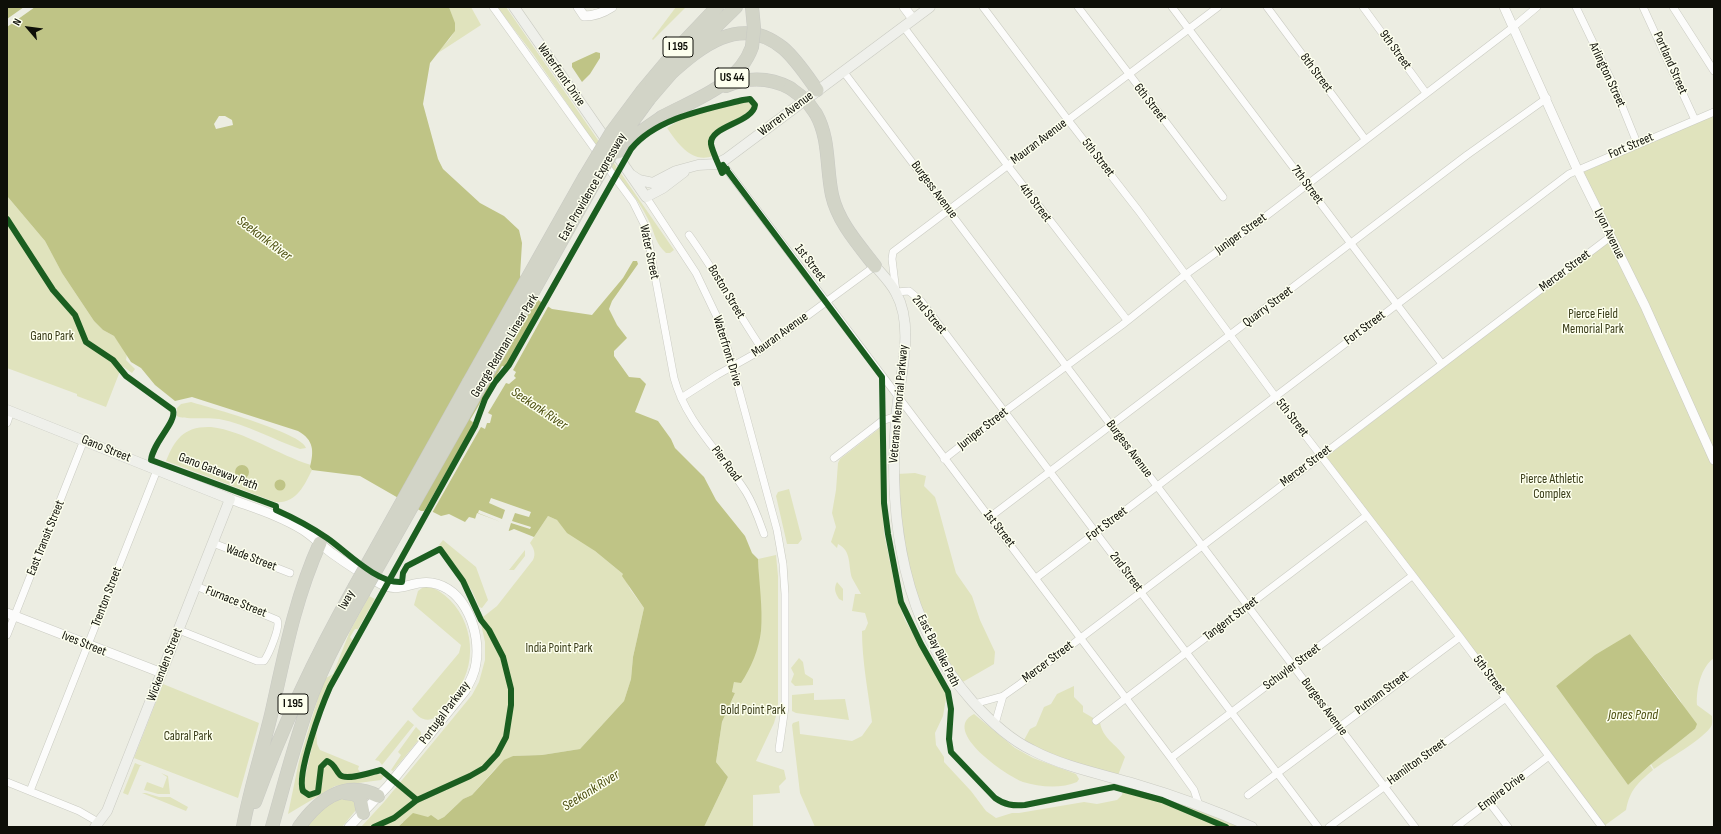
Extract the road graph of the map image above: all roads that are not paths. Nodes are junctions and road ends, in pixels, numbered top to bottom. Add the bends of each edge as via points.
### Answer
1 (493, 7) edge
2 (514, 7) edge
3 (578, 7) edge
4 (612, 7) edge
5 (717, 7) edge
6 (736, 7) edge
7 (752, 7) edge
8 (904, 7) edge
9 (930, 7) edge
10 (984, 7) edge
11 (1078, 7) edge
12 (1172, 7) edge
13 (1218, 7) edge
14 (1267, 7) edge
15 (1363, 7) edge
16 (1504, 7) edge
17 (1537, 7) edge
18 (1576, 7) edge
19 (1643, 7) edge
20 (1673, 7) edge
21 (913, 18) junction
22 (903, 26) junction
23 (1512, 28) junction
24 (1187, 29) junction
25 (843, 71) junction
26 (1714, 71) edge
27 (1128, 75) junction
28 (668, 76) junction
29 (817, 90) junction
30 (1426, 93) junction
31 (646, 95) junction
32 (701, 97) junction
33 (1547, 98) junction
34 (1714, 112) edge
35 (1068, 120) junction
36 (1695, 120) junction
37 (1366, 139) junction
38 (1637, 143) junction
39 (721, 162) junction
40 (1008, 166) junction
41 (689, 168) junction
42 (1577, 168) junction
43 (630, 174) junction
44 (658, 181) junction
45 (594, 183) junction
46 (1306, 184) junction
47 (646, 197) junction
48 (1223, 197) dead end
49 (949, 210) junction
50 (689, 236) dead end
51 (1610, 237) junction
52 (1351, 244) junction
53 (875, 266) junction
54 (1185, 275) junction
55 (896, 292) junction
56 (826, 302) junction
57 (1397, 304) junction
58 (1127, 320) junction
59 (1231, 335) junction
60 (762, 349) junction
61 (1442, 364) junction
62 (733, 366) junction
63 (1065, 366) junction
64 (474, 385) junction
65 (1275, 396) junction
66 (681, 398) junction
67 (899, 398) junction
68 (9, 410) edge
69 (1004, 412) junction
70 (896, 416) junction
71 (7, 423) edge
72 (1112, 425) junction
73 (84, 440) junction
74 (1321, 455) junction
75 (834, 458) dead end
76 (944, 460) junction
77 (1714, 460) edge
78 (157, 470) junction
79 (1051, 472) junction
80 (1157, 486) junction
81 (230, 499) junction
82 (1366, 516) junction
83 (990, 517) junction
84 (1096, 532) junction
85 (764, 534) dead end
86 (213, 543) junction
87 (320, 543) junction
88 (1202, 546) junction
89 (290, 572) dead end
90 (1412, 576) junction
91 (1036, 578) junction
92 (196, 586) junction
93 (396, 588) joint
94 (359, 591) junction
95 (1141, 592) junction
96 (1249, 606) junction
97 (11, 614) edge
98 (179, 630) junction
99 (7, 635) edge
100 (1460, 636) junction
101 (1080, 638) junction
102 (88, 645) junction
103 (1186, 653) junction
104 (1293, 666) junction
105 (162, 674) junction
106 (1003, 696) junction
107 (1506, 698) junction
108 (1126, 699) junction
109 (974, 704) junction
110 (1232, 713) junction
111 (1096, 721) dead end
112 (995, 724) junction
113 (1339, 726) junction
114 (779, 749) dead end
115 (1549, 756) junction
116 (1171, 758) junction
117 (1277, 773) junction
118 (7, 782) edge
119 (1385, 786) junction
120 (30, 791) junction
121 (339, 793) junction
122 (1248, 795) dead end
123 (378, 796) junction
124 (1489, 802) junction
125 (1200, 805) junction
126 (363, 812) junction
127 (96, 825) edge
128 (243, 827) edge
129 (246, 827) edge
130 (273, 827) edge
131 (299, 827) edge
132 (349, 827) edge
133 (1252, 827) edge
134 (1318, 827) edge
135 (1329, 827) edge
136 (1414, 827) edge
137 (1456, 827) edge
138 (1508, 827) edge
139 (1602, 827) edge

1 - 66 street, Water Street via 633,202 642,219 648,234 674,378
2 - 43 main road, Waterfront Drive
3 - 4 street via 584,16 599,14
5 - 31 highway, East Providence Expressway / I 195 via 679,47
6 - 28 highway, East Providence Expressway / I 195
7 - 32 highway, US 44, bridge via 752,47 744,64 732,78
8 - 21 street
9 - 21 main road, Warren Avenue
10 - 35 street, 5th Street
11 - 27 street, 6th Street
12 - 24 street, 7th Street
13 - 24 street, Mauran Avenue
14 - 37 street, 8th Street
15 - 30 street, 9th Street
16 - 23 street, Lyon Avenue
17 - 23 street, Juniper Street
18 - 38 street, Arlington Street via 1614,86
19 - 36 street, Portland Street
20 - 26 street
21 - 22 main road, Warren Avenue
22 - 25 main road, Warren Avenue
22 - 40 street, 4th Street
23 - 30 street, Juniper Street
23 - 33 street, Lyon Avenue
24 - 27 street, Mauran Avenue
24 - 46 street, 7th Street
25 - 29 main road, Warren Avenue
25 - 49 street, Burgess Avenue
27 - 35 street, Mauran Avenue
27 - 48 street, 6th Street
28 - 29 highway via 691,55 713,41 728,35 749,34 767,39 783,48
28 - 31 highway, East Providence Expressway / I 195
29 - 39 main road, Warren Avenue
30 - 37 street, Juniper Street
31 - 45 highway, East Providence Expressway / I 195, bridge
31 - 64 highway, East Providence Expressway / I 195, bridge via 599,153
32 - 45 highway, US 44, bridge via 642,130 623,147
32 - 53 highway, bridge via 732,83 753,79 775,82 790,88 806,100 824,132 829,178 836,208 850,233
33 - 42 street, Lyon Avenue
33 - 52 street, Quarry Street
34 - 36 street, Fort Street
35 - 40 street, Mauran Avenue
35 - 54 street, 5th Street
36 - 38 street, Fort Street
37 - 46 street, Juniper Street
38 - 42 street, Fort Street
39 - 41 main road, Warren Avenue
39 - 56 street, 1st Street
40 - 49 street, Mauran Avenue
40 - 58 street, 4th Street
41 - 44 main road, Warren Avenue via 676,171
41 - 47 main road via 663,188
42 - 51 street, Lyon Avenue
42 - 57 street, Fort Street
43 - 44 main road via 649,183
43 - 47 main road, Waterfront Drive
44 - 47 main road
45 - 64 highway, East Providence Expressway / I 195
46 - 52 street, 7th Street
46 - 54 street, Juniper Street
47 - 62 street, Waterfront Drive via 703,285 720,323
49 - 55 street, Mauran Avenue via 893,252
49 - 63 street, Burgess Avenue
50 - 60 street, Boston Street
51 - 61 street, Mercer Street
51 - 77 street, Lyon Avenue via 1645,306
52 - 57 street, 7th Street
52 - 59 street, Quarry Street
53 - 55 main road, Veterans Memorial Parkway
53 - 56 street, Mauran Avenue
54 - 58 street, Juniper Street
54 - 59 street, 5th Street
55 - 67 main road, Veterans Memorial Parkway via 903,316 905,336
55 - 69 street, 2nd Street via 908,291 921,302
56 - 60 street, Mauran Avenue
56 - 67 street, 1st Street
57 - 61 street, 7th Street
57 - 65 street, Fort Street
58 - 63 street, Juniper Street
59 - 65 street, 5th Street
59 - 72 street, Quarry Street
60 - 62 street, Mauran Avenue
61 - 74 street, Mercer Street
62 - 66 street, Mauran Avenue
62 - 114 street, Waterfront Drive via 777,530 783,564 785,707
63 - 69 street, Juniper Street
63 - 72 street, Burgess Avenue
64 - 94 highway, Iway / I 195, bridge
65 - 74 street, 5th Street
65 - 80 street, Fort Street
66 - 85 street, Pier Road via 704,435 746,492
67 - 70 main road, Veterans Memorial Parkway
67 - 76 street, 1st Street
68 - 71 street
68 - 73 main road, Gano Street
69 - 76 street, Juniper Street
69 - 79 street, 2nd Street
70 - 75 street via 882,421
70 - 109 main road, Veterans Memorial Parkway via 894,491 899,546 906,575 927,633 946,667
72 - 79 street, Quarry Street
72 - 80 street, Burgess Avenue
73 - 78 main road, Gano Street
73 - 97 street, East Transit Street
74 - 82 street, 5th Street
74 - 88 street, Mercer Street
76 - 83 street, 1st Street
78 - 81 main road, Gano Street
78 - 102 street, Trenton Street
79 - 83 street, Quarry Street
79 - 84 street, 2nd Street
80 - 84 street, Fort Street
80 - 88 street, Burgess Avenue
81 - 86 main road, Wickenden Street
81 - 87 street, Gano Street via 292,524
82 - 90 street, 5th Street
82 - 96 street, Tangent Street
83 - 91 street, 1st Street
84 - 91 street, Fort Street
84 - 95 street, 2nd Street
86 - 89 street, Wade Street
86 - 92 main road, Wickenden Street
87 - 93 street, Gano Street via 376,582
87 - 128 highway via 297,603
88 - 95 street, Mercer Street
88 - 96 street, Burgess Avenue
90 - 100 street, 5th Street
90 - 104 street, Schuyler Street
91 - 101 street, 1st Street
92 - 98 main road, Wickenden Street
92 - 98 street, Furnace Street via 276,620 278,626 270,651 261,662
93 - 123 street, Portugal Parkway via 426,582 449,590 459,599 470,616 478,653 474,673 465,691
94 - 129 highway, Iway / I 195 via 317,655 295,700
94 - 130 highway, Iway / I 195 via 313,693
95 - 101 street, Mercer Street
95 - 103 street, 2nd Street
96 - 103 street, Tangent Street
96 - 104 street, Burgess Avenue
97 - 99 street, East Transit Street
97 - 102 street, Ives Street
98 - 105 main road, Wickenden Street
100 - 107 street, 5th Street
100 - 113 street, Putnam Street
101 - 106 street, Mercer Street
101 - 108 street, 1st Street
102 - 105 street, Ives Street
102 - 120 street, Trenton Street
103 - 108 street, Tangent Street
103 - 110 street, 2nd Street
104 - 110 street, Schuyler Street
104 - 113 street, Burgess Avenue
105 - 127 main road, Wickenden Street via 107,811
106 - 109 street, Mercer Street
106 - 112 street
107 - 115 street, 5th Street
107 - 119 street, Hamilton Street
108 - 111 street, Tangent Street
108 - 116 street, 1st Street
109 - 112 main road, Veterans Memorial Parkway
110 - 116 street, Schuyler Street
110 - 117 street, 2nd Street
112 - 125 main road, Veterans Memorial Parkway via 1032,750 1064,763
113 - 117 street, Putnam Street
113 - 119 street, Burgess Avenue
115 - 124 street, Empire Drive
115 - 139 street, 5th Street
116 - 125 street, 1st Street via 1194,790
117 - 122 street, Putnam Street
117 - 134 street, 2nd Street
118 - 120 street
119 - 135 street, Hamilton Street
119 - 136 street, Burgess Avenue
120 - 127 street via 90,816
121 - 123 highway via 356,789
121 - 126 highway via 357,796 361,800
121 - 131 highway via 314,808
123 - 126 street, Portugal Parkway
124 - 137 street, Empire Drive
124 - 138 street
125 - 133 main road, Veterans Memorial Parkway
126 - 132 street, Portugal Parkway

